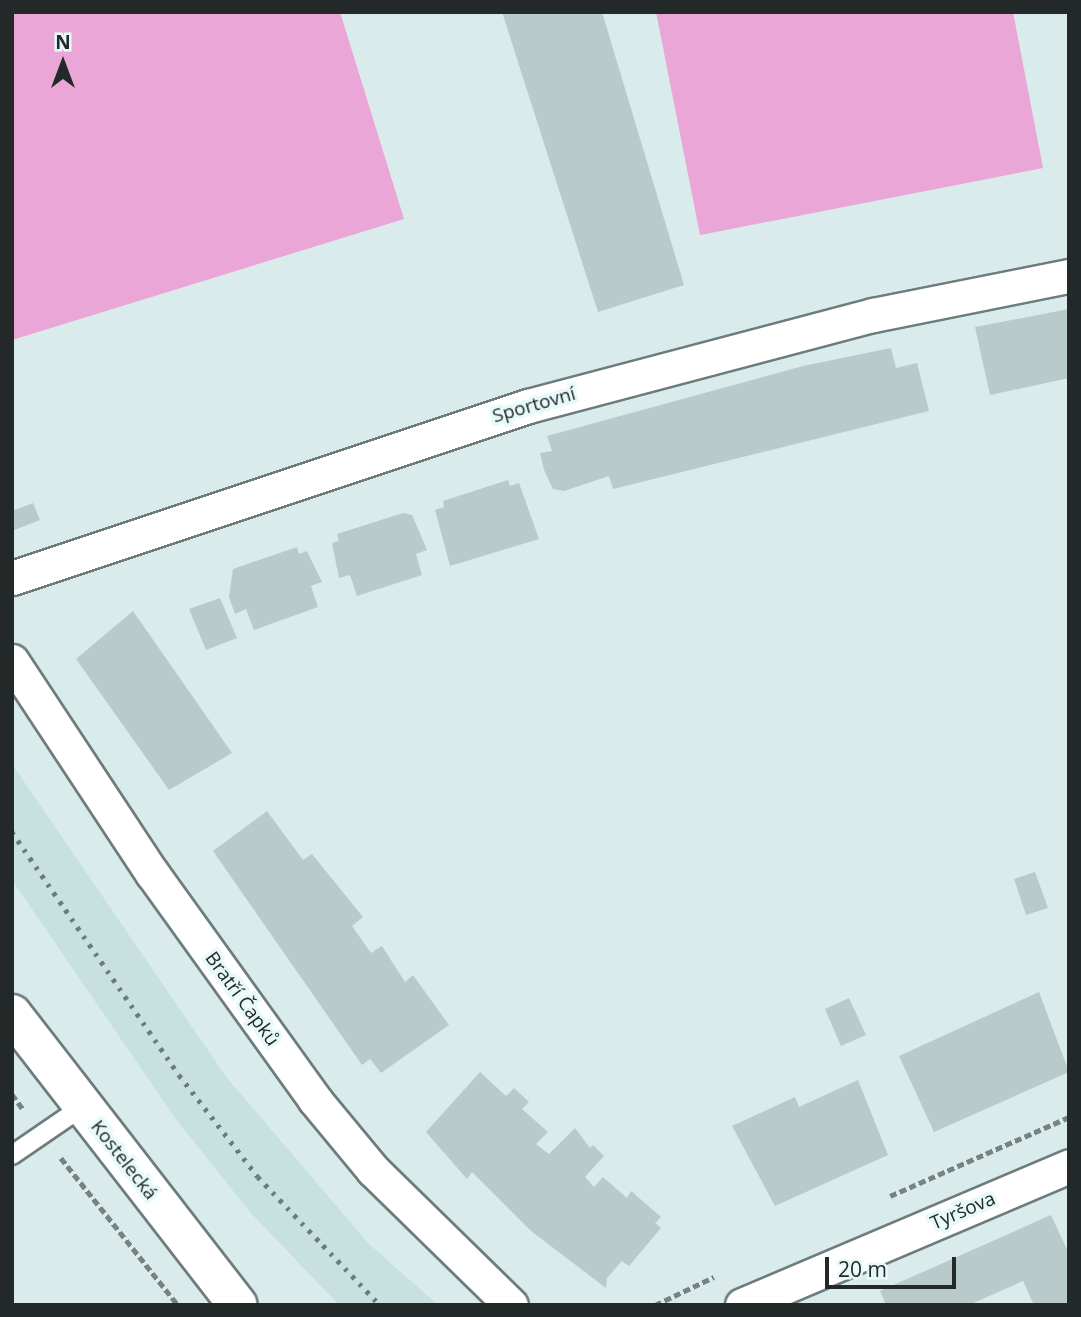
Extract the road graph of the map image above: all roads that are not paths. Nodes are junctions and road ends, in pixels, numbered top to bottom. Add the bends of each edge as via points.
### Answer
1 (1069, 276) edge
2 (12, 578) edge
3 (12, 661) edge
4 (12, 1014) edge
5 (82, 1107) junction
6 (12, 1155) edge
7 (1069, 1166) edge
8 (238, 1305) edge
9 (511, 1305) edge
10 (742, 1305) edge

1 - 2 street, Sportovní via 873,315 528,406
3 - 9 street, Bratří Čapků via 152,873 315,1100 399,1197
4 - 5 street, Kostelecká
5 - 6 lane
5 - 8 street, Kostelecká
7 - 10 street, Tyršova

